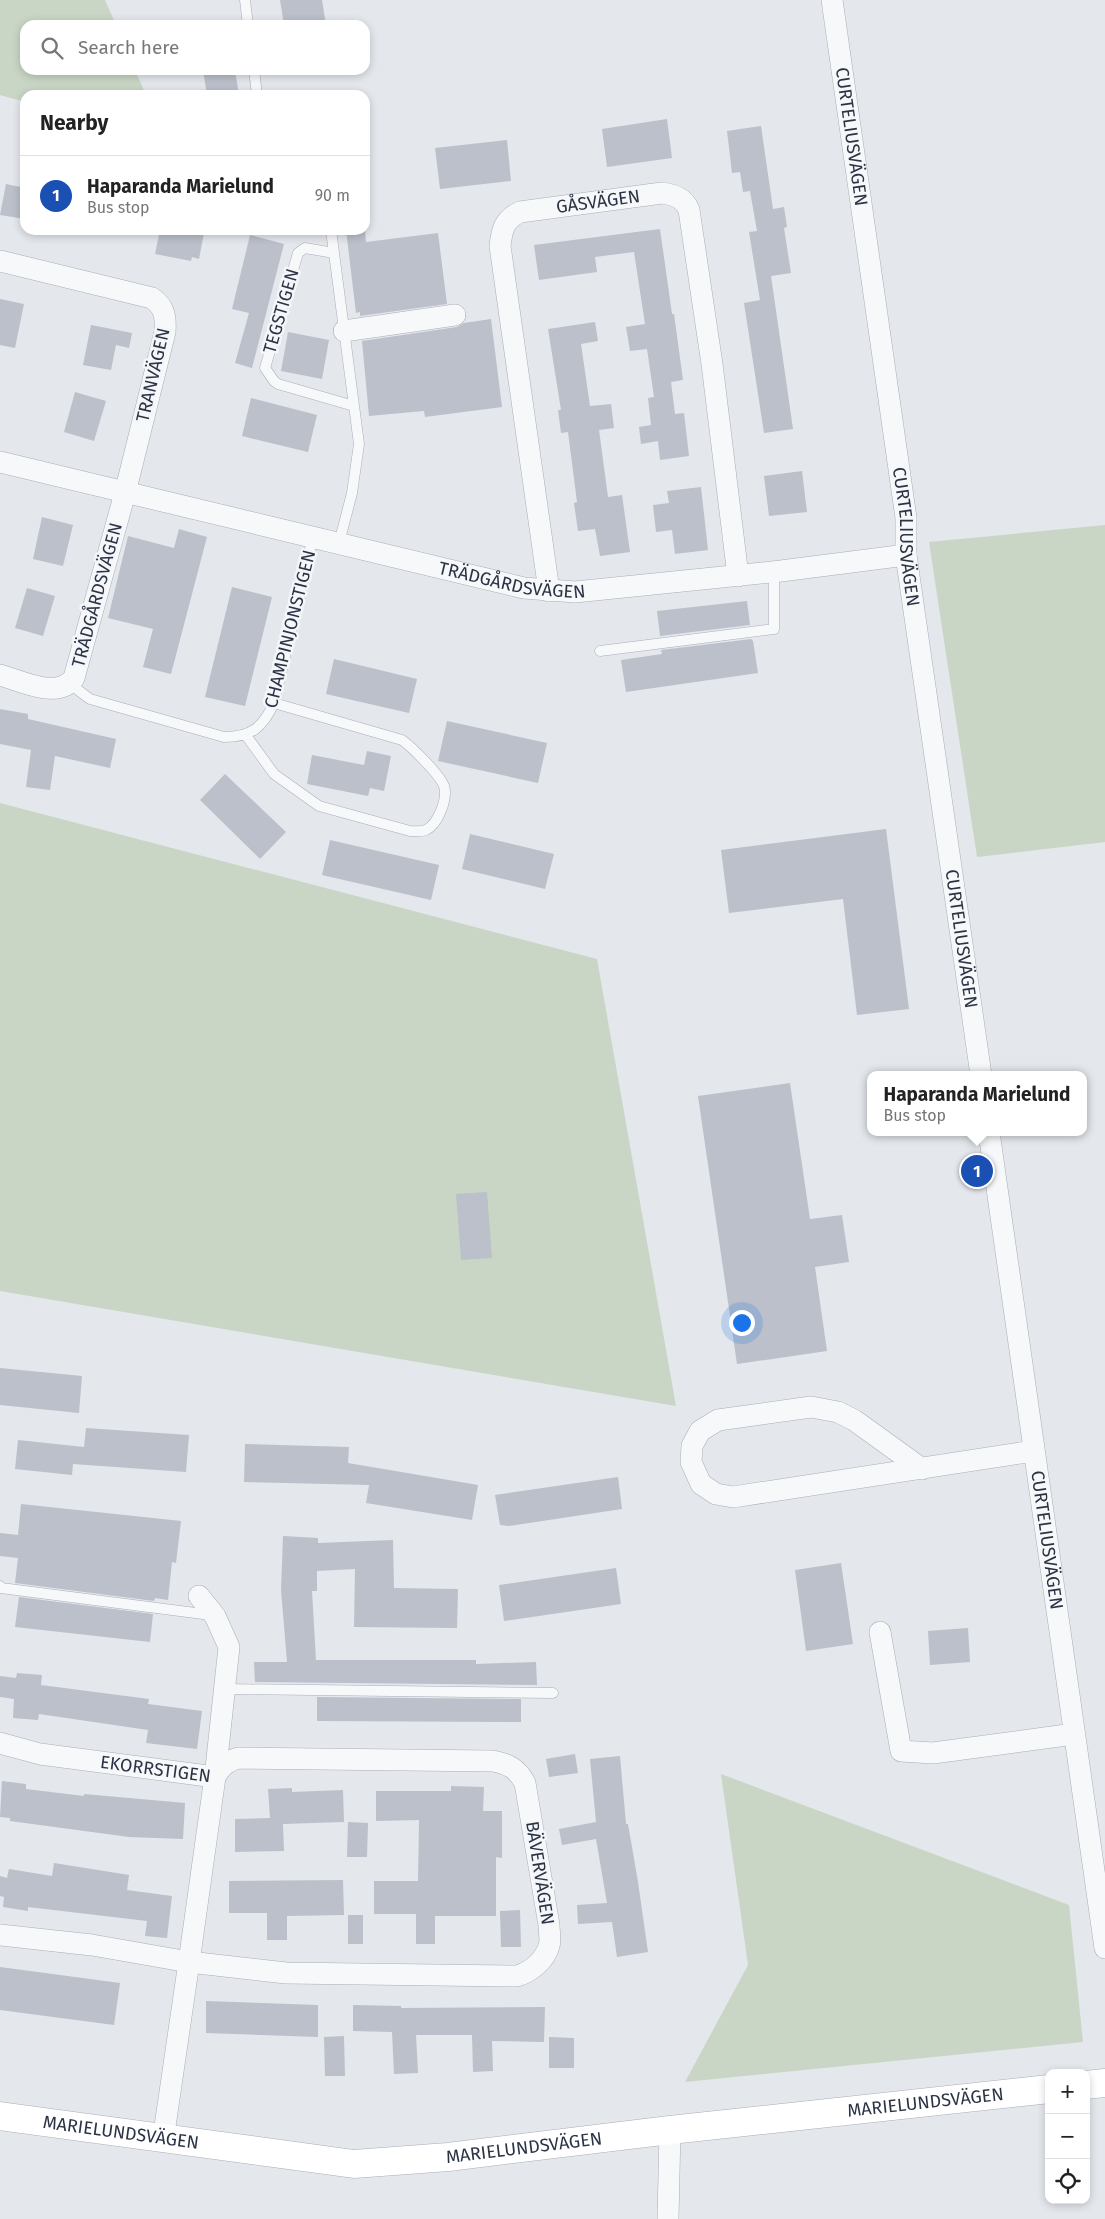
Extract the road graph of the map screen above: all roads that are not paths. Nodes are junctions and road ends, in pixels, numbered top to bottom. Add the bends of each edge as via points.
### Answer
1 (245, 0) edge
2 (832, 0) edge
3 (247, 20) edge
4 (255, 75) edge
5 (256, 90) edge
6 (332, 235) edge
7 (334, 253) junction
8 (0, 261) edge
9 (455, 315) dead end
10 (344, 331) junction
11 (354, 406) junction
12 (0, 462) edge
13 (125, 493) junction
14 (313, 537) junction
15 (339, 543) junction
16 (906, 556) junction
17 (774, 572) junction
18 (738, 576) junction
19 (549, 591) junction
20 (600, 651) dead end
21 (0, 675) edge
22 (70, 684) junction
23 (274, 703) junction
24 (245, 734) junction
25 (980, 1071) edge
26 (990, 1136) edge
27 (1033, 1452) junction
28 (922, 1469) junction
29 (0, 1586) edge
30 (199, 1596) dead end
31 (215, 1616) junction
32 (880, 1632) dead end
33 (224, 1689) junction
34 (554, 1693) dead end
35 (1074, 1734) junction
36 (0, 1743) edge
37 (215, 1777) junction
38 (0, 1935) edge
39 (1105, 1948) edge
40 (189, 1962) junction
41 (1105, 2083) edge
42 (1090, 2085) edge
43 (1045, 2089) edge
44 (0, 2116) edge
45 (670, 2130) junction
46 (163, 2140) junction
47 (668, 2219) edge

1 - 3 lane
2 - 16 street, CURTELIUSVÄGEN via 906,518
4 - 5 lane
6 - 7 lane
7 - 10 lane
7 - 11 lane, TEGSTIGEN via 305,248 298,254 265,368 278,384
8 - 13 street, TRANVÄGEN via 152,298 166,317
9 - 10 street
10 - 11 lane
11 - 15 lane via 359,444 352,493
12 - 13 street, TRÄDGÅRDSVÄGEN
13 - 14 street, TRÄDGÅRDSVÄGEN
13 - 22 street, TRÄDGÅRDSVÄGEN via 77,672
14 - 15 street, TRÄDGÅRDSVÄGEN
14 - 23 lane, CHAMPINJONSTIGEN
15 - 19 street, TRÄDGÅRDSVÄGEN via 524,588
16 - 17 street, TRÄDGÅRDSVÄGEN
16 - 25 street, CURTELIUSVÄGEN
17 - 18 street, TRÄDGÅRDSVÄGEN
17 - 20 lane via 774,630
18 - 19 street, TRÄDGÅRDSVÄGEN via 575,592
18 - 19 street, GÅSVÄGEN via 689,210 676,195 662,193 520,212 502,229 500,246
21 - 22 street, TRÄDGÅRDSVÄGEN via 49,689 64,688
22 - 24 lane via 90,699 224,736
23 - 24 lane, CHAMPINJONSTIGEN via 264,723 257,730
23 - 24 lane via 402,740 412,747 444,785 445,799 434,825 424,831 410,831 319,806 274,774
26 - 27 street, CURTELIUSVÄGEN
27 - 28 street
27 - 35 street, CURTELIUSVÄGEN
28 - 28 street via 734,1497 716,1494 701,1484 691,1462 692,1446 700,1431 718,1420 811,1407 838,1412 854,1420
29 - 31 lane
30 - 31 street
31 - 33 street via 229,1647
32 - 35 street via 901,1751 934,1753
33 - 34 lane
33 - 37 street
35 - 39 street, CURTELIUSVÄGEN
36 - 37 street, EKORRSTIGEN via 40,1754
37 - 40 street, EKORRSTIGEN
37 - 40 street, BÄVERVÄGEN via 230,1760 238,1758 493,1761 509,1764 524,1782 549,1925 549,1945 540,1963 517,1976 286,1973
38 - 40 street via 92,1945
40 - 46 street, EKORRSTIGEN
41 - 42 street
43 - 45 street, MARIELUNDSVÄGEN
44 - 46 street, MARIELUNDSVÄGEN
45 - 46 street, MARIELUNDSVÄGEN via 448,2157 354,2164
45 - 47 street

